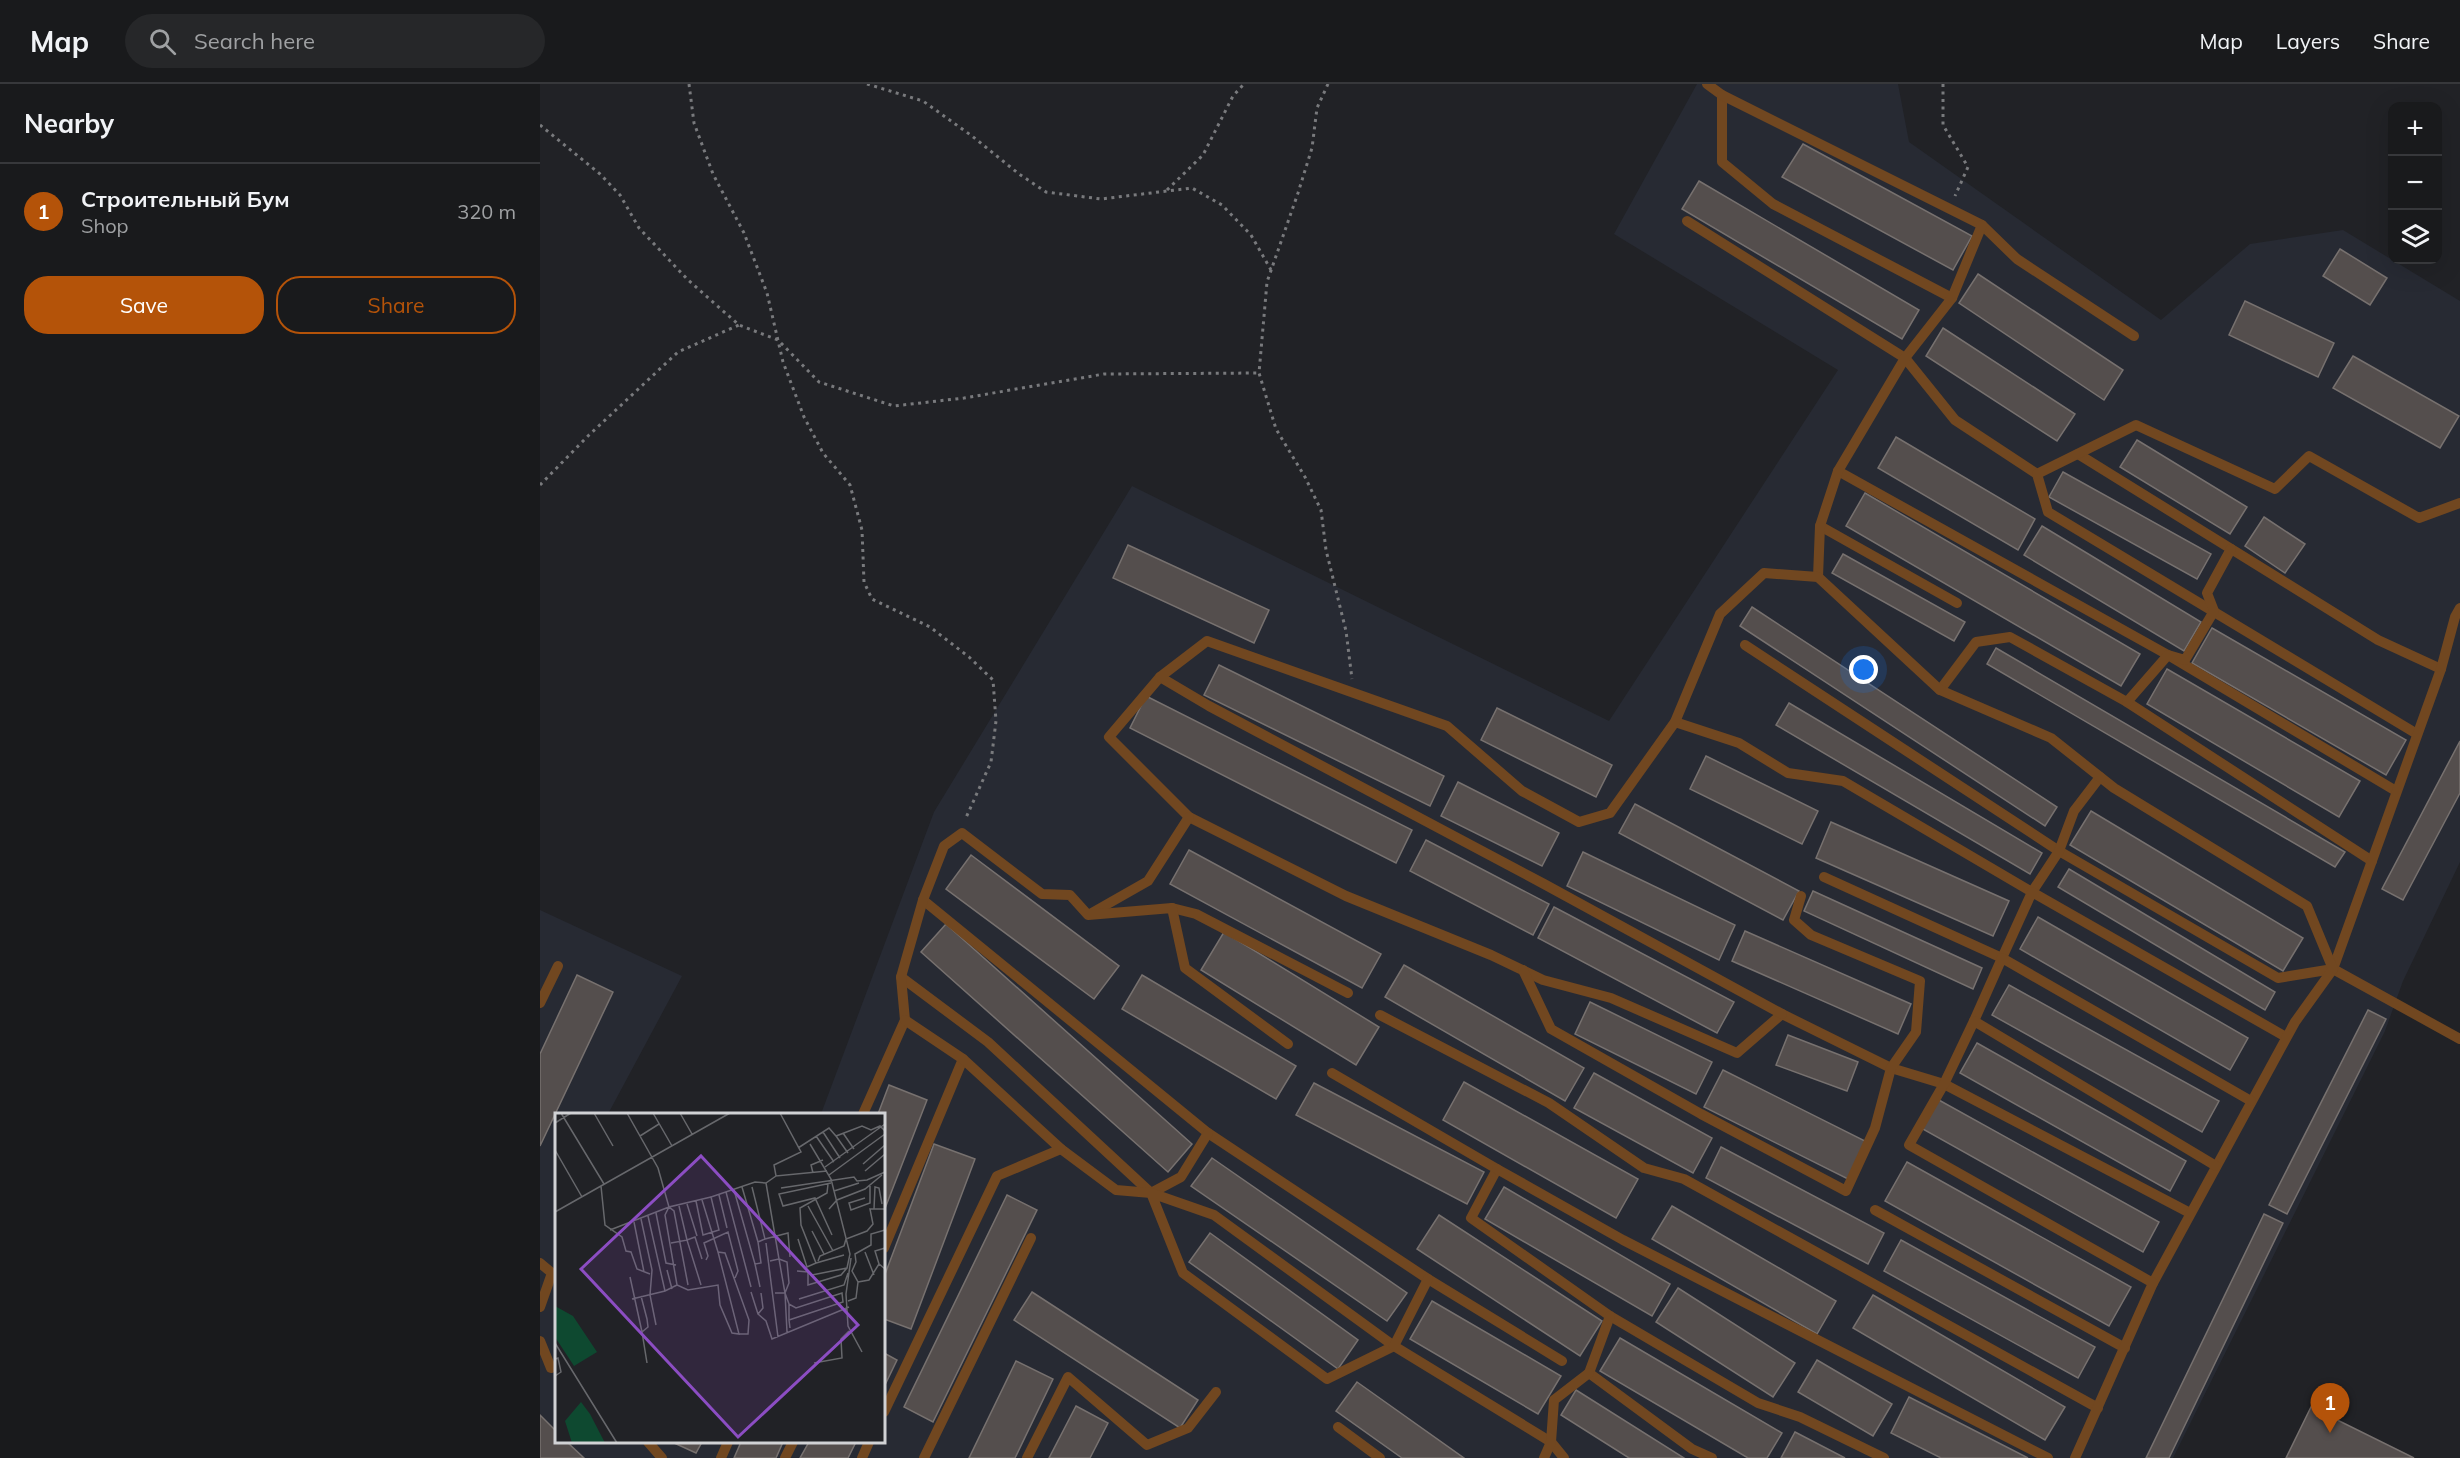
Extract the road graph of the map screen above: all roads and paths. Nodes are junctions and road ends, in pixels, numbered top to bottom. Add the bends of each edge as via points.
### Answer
1 (689, 84) edge
2 (867, 84) edge
3 (1244, 84) edge
4 (1328, 84) edge
5 (1707, 84) edge
6 (1943, 84) edge
7 (1722, 95) junction
8 (540, 125) edge
9 (1166, 191) junction
10 (1950, 209) junction
11 (1687, 221) dead end
12 (1982, 225) junction
13 (1271, 271) junction
14 (1952, 298) junction
15 (739, 325) junction
16 (2134, 336) dead end
17 (778, 340) junction
18 (1905, 358) junction
19 (1259, 373) junction
20 (2078, 453) junction
21 (1838, 471) junction
22 (2037, 474) junction
23 (540, 485) edge
24 (2460, 503) edge
25 (1820, 526) junction
26 (2231, 549) junction
27 (1818, 577) junction
28 (1958, 603) dead end
29 (2460, 608) edge
30 (2214, 611) junction
31 (1745, 645) dead end
32 (2168, 655) junction
33 (2440, 669) junction
34 (1160, 676) junction
35 (1940, 690) junction
36 (1354, 693) junction
37 (2127, 702) junction
38 (1675, 722) junction
39 (2417, 734) junction
40 (2100, 777) junction
41 (2396, 791) junction
42 (1189, 817) junction
43 (962, 833) junction
44 (2059, 851) junction
45 (2372, 861) junction
46 (1824, 877) dead end
47 (2032, 892) junction
48 (1801, 896) dead end
49 (923, 900) junction
50 (1172, 908) junction
51 (1088, 915) junction
52 (2002, 958) junction
53 (558, 966) dead end
54 (2333, 969) junction
55 (1523, 970) junction
56 (901, 977) junction
57 (1348, 993) dead end
58 (540, 1003) edge
59 (1782, 1014) junction
60 (1380, 1015) dead end
61 (906, 1020) junction
62 (1974, 1021) junction
63 (2286, 1037) junction
64 (2460, 1039) edge
65 (1288, 1044) dead end
66 (963, 1059) junction
67 (1892, 1068) junction
68 (1332, 1073) dead end
69 (1944, 1084) junction
70 (2251, 1101) junction
71 (863, 1113) edge
72 (1208, 1133) junction
73 (1061, 1149) junction
74 (2216, 1166) junction
75 (1497, 1169) junction
76 (1151, 1193) junction
77 (1875, 1210) dead end
78 (2190, 1213) junction
79 (1031, 1238) dead end
80 (885, 1246) edge
81 (540, 1263) edge
82 (1428, 1279) junction
83 (2153, 1283) junction
84 (540, 1307) edge
85 (1610, 1316) junction
86 (540, 1341) edge
87 (1394, 1346) junction
88 (2124, 1348) junction
89 (1562, 1361) dead end
90 (549, 1367) edge
91 (1589, 1373) junction
92 (1216, 1392) dead end
93 (2097, 1408) junction
94 (885, 1410) edge
95 (1338, 1426) dead end
96 (1551, 1442) junction
97 (649, 1443) edge
98 (728, 1443) edge
99 (792, 1443) edge
100 (869, 1443) edge
101 (662, 1458) edge
102 (721, 1458) edge
103 (785, 1458) edge
104 (862, 1458) edge
105 (924, 1458) edge
106 (1027, 1458) edge
107 (1380, 1458) edge
108 (1544, 1458) edge
109 (1564, 1458) edge
110 (1712, 1458) edge
111 (1884, 1458) edge
112 (2048, 1458) edge
113 (2075, 1458) edge

1 - 17 path via 694,123 713,174 744,233
2 - 9 path via 923,101 1046,192 1101,199
3 - 9 path via 1233,96 1203,155
4 - 13 path via 1317,108 1312,148
5 - 7 lane
6 - 10 path via 1942,124 1968,167
7 - 10 lane
7 - 14 lane via 1722,162 1773,204
8 - 15 path via 600,174 620,195 639,228 688,280
9 - 13 path via 1192,188 1222,205 1251,235
10 - 12 lane
11 - 18 lane
12 - 14 lane
12 - 16 lane via 2016,259
13 - 19 path
14 - 18 lane
15 - 17 path
15 - 23 path via 678,352
17 - 19 path via 819,382 894,406 1104,374
17 - 43 path via 804,417 823,453 850,485 862,530 864,582 872,599 930,627 993,680 996,721 991,762
18 - 21 lane
18 - 22 lane via 1955,420
19 - 36 path via 1276,429 1321,510 1326,550 1346,631
20 - 22 lane
20 - 24 lane via 2136,425 2275,489 2309,456 2419,519
20 - 26 lane
21 - 25 lane
21 - 32 lane
22 - 30 lane via 2048,512
25 - 27 lane
25 - 28 lane
26 - 30 lane via 2207,593
26 - 33 lane via 2378,640
27 - 35 lane
27 - 38 lane via 1764,573 1720,614
29 - 33 lane
30 - 32 lane via 2185,660
30 - 39 lane
31 - 44 lane
32 - 37 lane
32 - 41 lane
33 - 39 lane
34 - 36 lane via 1207,641
34 - 42 lane via 1109,737
34 - 59 lane
35 - 37 lane via 1976,642 2010,637
35 - 40 lane via 2051,738
36 - 38 lane via 1447,726 1522,791 1579,822 1610,813
37 - 45 lane
38 - 47 lane via 1739,743 1788,773 1843,781
39 - 41 lane
40 - 44 lane via 2074,811
40 - 54 lane via 2307,906
41 - 45 lane
42 - 51 lane via 1148,881
42 - 55 lane via 1346,896
43 - 49 lane via 944,846
43 - 51 lane via 1042,894 1070,895
44 - 47 lane
44 - 54 lane via 2278,978
45 - 54 lane
46 - 52 lane
47 - 52 lane
47 - 63 lane
48 - 67 lane via 1794,920 1811,935 1920,981 1916,1032
49 - 56 lane
49 - 72 lane
50 - 51 lane
50 - 57 lane via 1196,914
50 - 65 lane via 1185,968
52 - 62 lane
52 - 70 lane
53 - 58 lane
54 - 63 lane
54 - 64 lane
55 - 59 lane via 1543,980 1611,998 1737,1053
55 - 67 lane via 1551,1029 1846,1191 1875,1128
56 - 61 lane
56 - 76 lane via 988,1042
59 - 67 lane
60 - 93 lane via 1549,1103 1644,1168 1684,1179
61 - 66 lane
61 - 71 lane
62 - 69 lane
62 - 74 lane
63 - 70 lane
66 - 73 lane
66 - 80 lane
67 - 69 lane
68 - 75 lane
69 - 78 lane
69 - 83 lane via 1909,1145
70 - 74 lane
72 - 76 lane via 1181,1177
72 - 82 lane
73 - 76 lane via 1116,1190
73 - 94 lane via 997,1176
74 - 78 lane
75 - 85 lane via 1471,1218
75 - 112 lane via 1623,1240
76 - 87 lane via 1214,1215
76 - 87 lane via 1183,1273 1320,1375 1327,1379
77 - 88 lane
78 - 83 lane
79 - 105 lane
81 - 84 lane via 552,1273
82 - 87 lane
82 - 89 lane
83 - 88 lane
85 - 91 lane
85 - 111 lane via 1758,1403 1800,1417
86 - 90 lane
87 - 96 lane
88 - 93 lane
91 - 96 lane via 1554,1400
91 - 110 lane via 1692,1449
92 - 106 lane via 1188,1428 1147,1445 1068,1377
93 - 113 lane
95 - 107 lane
96 - 108 lane
96 - 109 lane
97 - 101 lane
98 - 102 lane
99 - 103 lane
100 - 104 lane

